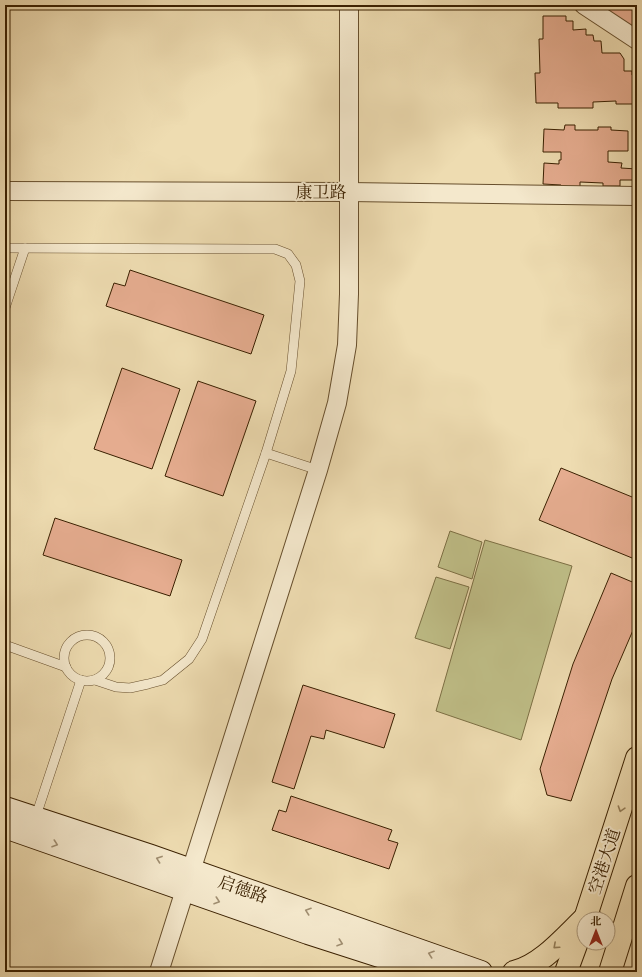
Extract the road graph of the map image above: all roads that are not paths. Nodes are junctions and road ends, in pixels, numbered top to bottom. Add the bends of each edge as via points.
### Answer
1 (349, 5) edge
2 (584, 5) edge
3 (637, 40) edge
4 (5, 191) edge
5 (349, 192) junction
6 (637, 196) edge
7 (5, 248) edge
8 (25, 248) junction
9 (5, 308) edge
10 (266, 453) junction
11 (318, 470) junction
12 (5, 645) edge
13 (66, 667) junction
14 (81, 680) junction
15 (95, 680) junction
16 (637, 758) edge
17 (5, 808) edge
18 (5, 827) edge
19 (32, 827) junction
20 (188, 880) junction
21 (637, 886) edge
22 (589, 911) edge
23 (616, 925) edge
24 (576, 928) edge
25 (576, 946) edge
26 (613, 951) edge
27 (159, 972) edge
28 (429, 972) edge
29 (481, 972) edge
30 (514, 972) edge
31 (566, 972) edge
32 (611, 972) edge

1 - 5 street
2 - 3 street
4 - 5 street, 康卫路
5 - 6 street, 康卫路
5 - 11 street via 346,345 337,403
7 - 8 lane
8 - 9 lane
8 - 10 lane via 275,249 288,254 296,265 300,281 291,371
10 - 11 lane
10 - 15 lane via 202,639 189,659 163,680 148,684 130,688 116,687
11 - 20 street
12 - 13 lane
13 - 14 lane via 70,674
13 - 15 lane via 64,656 69,643 83,635 97,636 107,644 111,661 106,673
14 - 15 lane
14 - 19 lane
16 -> 22 main road, 空港大道
17 - 19 street, 启德路
18 - 19 street, 启德路
19 - 20 street, 启德路
20 - 27 street
20 -> 28 street, 启德路 via 316,935
29 -> 20 street, 启德路
21 - 23 main road
24 -> 30 main road via 532,965
25 - 31 main road, 空港大道
26 - 32 main road

